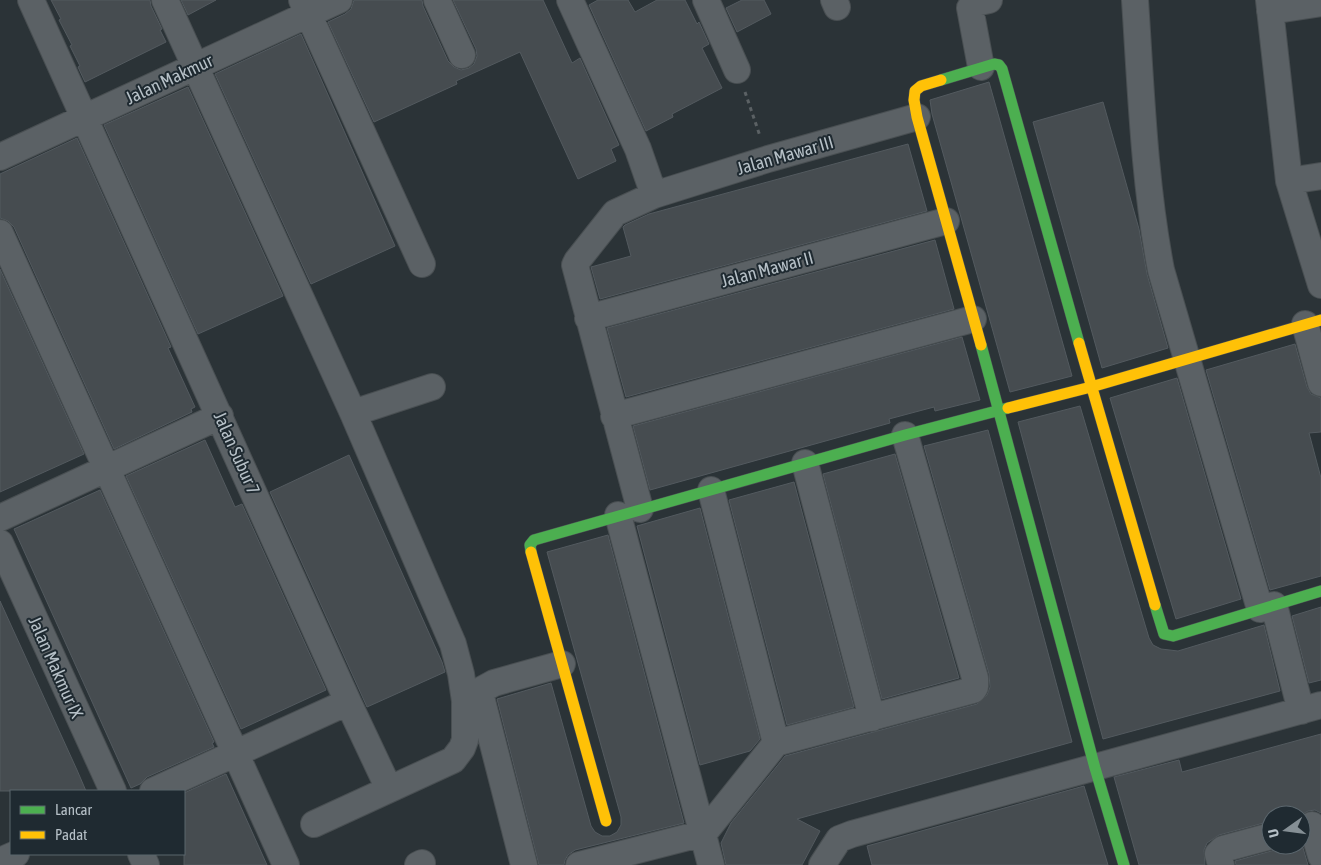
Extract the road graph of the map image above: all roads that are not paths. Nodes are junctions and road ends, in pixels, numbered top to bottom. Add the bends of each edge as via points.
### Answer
1 (31, 0) edge
2 (165, 0) edge
3 (339, 0) edge
4 (437, 0) edge
5 (570, 0) edge
6 (706, 0) edge
7 (989, 0) edge
8 (1135, 0) edge
9 (1321, 4) edge
10 (1269, 6) edge
11 (306, 7) edge
12 (462, 56) dead end
13 (196, 66) junction
14 (981, 67) junction
15 (737, 70) road end
16 (917, 117) junction
17 (85, 118) junction
18 (0, 157) edge
19 (1321, 176) edge
20 (1289, 181) junction
21 (654, 195) junction
22 (946, 221) junction
23 (0, 232) edge
24 (422, 264) dead end
25 (1321, 285) edge
26 (588, 318) junction
27 (973, 319) junction
28 (1313, 322) edge
29 (1187, 358) junction
30 (1321, 383) edge
31 (432, 387) dead end
32 (1091, 387) junction
33 (999, 411) junction
34 (353, 413) junction
35 (220, 416) junction
36 (614, 416) junction
37 (905, 435) junction
38 (805, 463) junction
39 (106, 470) junction
40 (712, 490) junction
41 (629, 512) junction
42 (0, 518) edge
43 (0, 544) edge
44 (1321, 591) edge
45 (1267, 607) junction
46 (562, 664) junction
47 (348, 702) junction
48 (1311, 708) edge
49 (872, 718) junction
50 (776, 743) junction
51 (235, 753) junction
52 (1094, 768) junction
53 (389, 789) junction
54 (113, 790) edge
55 (155, 790) edge
56 (606, 821) dead end
57 (314, 824) dead end
58 (1311, 825) edge
59 (704, 833) junction
60 (1261, 839) edge
61 (1321, 856) edge
62 (623, 859) edge
63 (286, 865) edge
64 (524, 865) edge
65 (579, 865) edge
66 (711, 865) edge
67 (822, 865) edge
68 (1124, 865) edge
69 (1221, 865) edge

1 - 17 street, Jalan Subur 7
2 - 13 street
3 - 11 street, Jalan Makmur
4 - 12 street
5 - 21 street via 638,150
6 - 15 street
7 - 14 street via 975,3 970,8
8 - 29 street via 1154,235
9 - 10 street
10 - 20 street
11 - 13 street, Jalan Makmur
11 - 24 street
13 - 17 street, Jalan Makmur
13 - 34 street
14 - 16 street via 921,86 914,96
14 - 32 street via 996,64 1002,69
16 - 21 street, Jalan Mawar III
16 - 22 street
17 - 18 street, Jalan Makmur
17 - 35 street, Jalan Subur 7
19 - 20 street
20 - 25 street
21 - 26 street, Jalan Mawar III via 615,214 577,261 575,265
22 - 26 street, Jalan Mawar II
22 - 27 street
23 - 39 street
26 - 36 street, Jalan Mawar III
27 - 33 street
27 - 36 street
28 - 29 street
28 - 30 street
29 - 32 street
29 - 45 street
31 - 34 street
32 - 33 street
32 - 45 street via 1164,634 1173,636
33 - 37 street
33 - 52 street
34 - 53 street via 453,644 465,701 465,740 453,760
35 - 39 street
35 - 47 street, Jalan Subur 7
36 - 41 street, Jalan Mawar III
37 - 38 street
37 - 49 street via 975,687 970,692
38 - 40 street
38 - 49 street
39 - 42 street
39 - 51 street
40 - 41 street
40 - 50 street
41 - 46 street via 536,540 530,545
41 - 59 street, Jalan Mawar III
43 - 54 street, Jalan Makmur IX
44 - 45 street
45 - 48 street
46 - 56 street
46 - 64 street via 494,683 480,693
47 - 51 street
47 - 53 street, Jalan Subur 7
48 - 52 street
49 - 50 street
50 - 59 street
51 - 55 street
51 - 63 street
52 - 67 street via 852,834 839,840
52 - 68 street
53 - 57 street
58 - 61 street
59 - 62 street
59 - 66 street, Jalan Mawar III
60 - 69 street via 1223,849 1218,854
62 - 65 street

